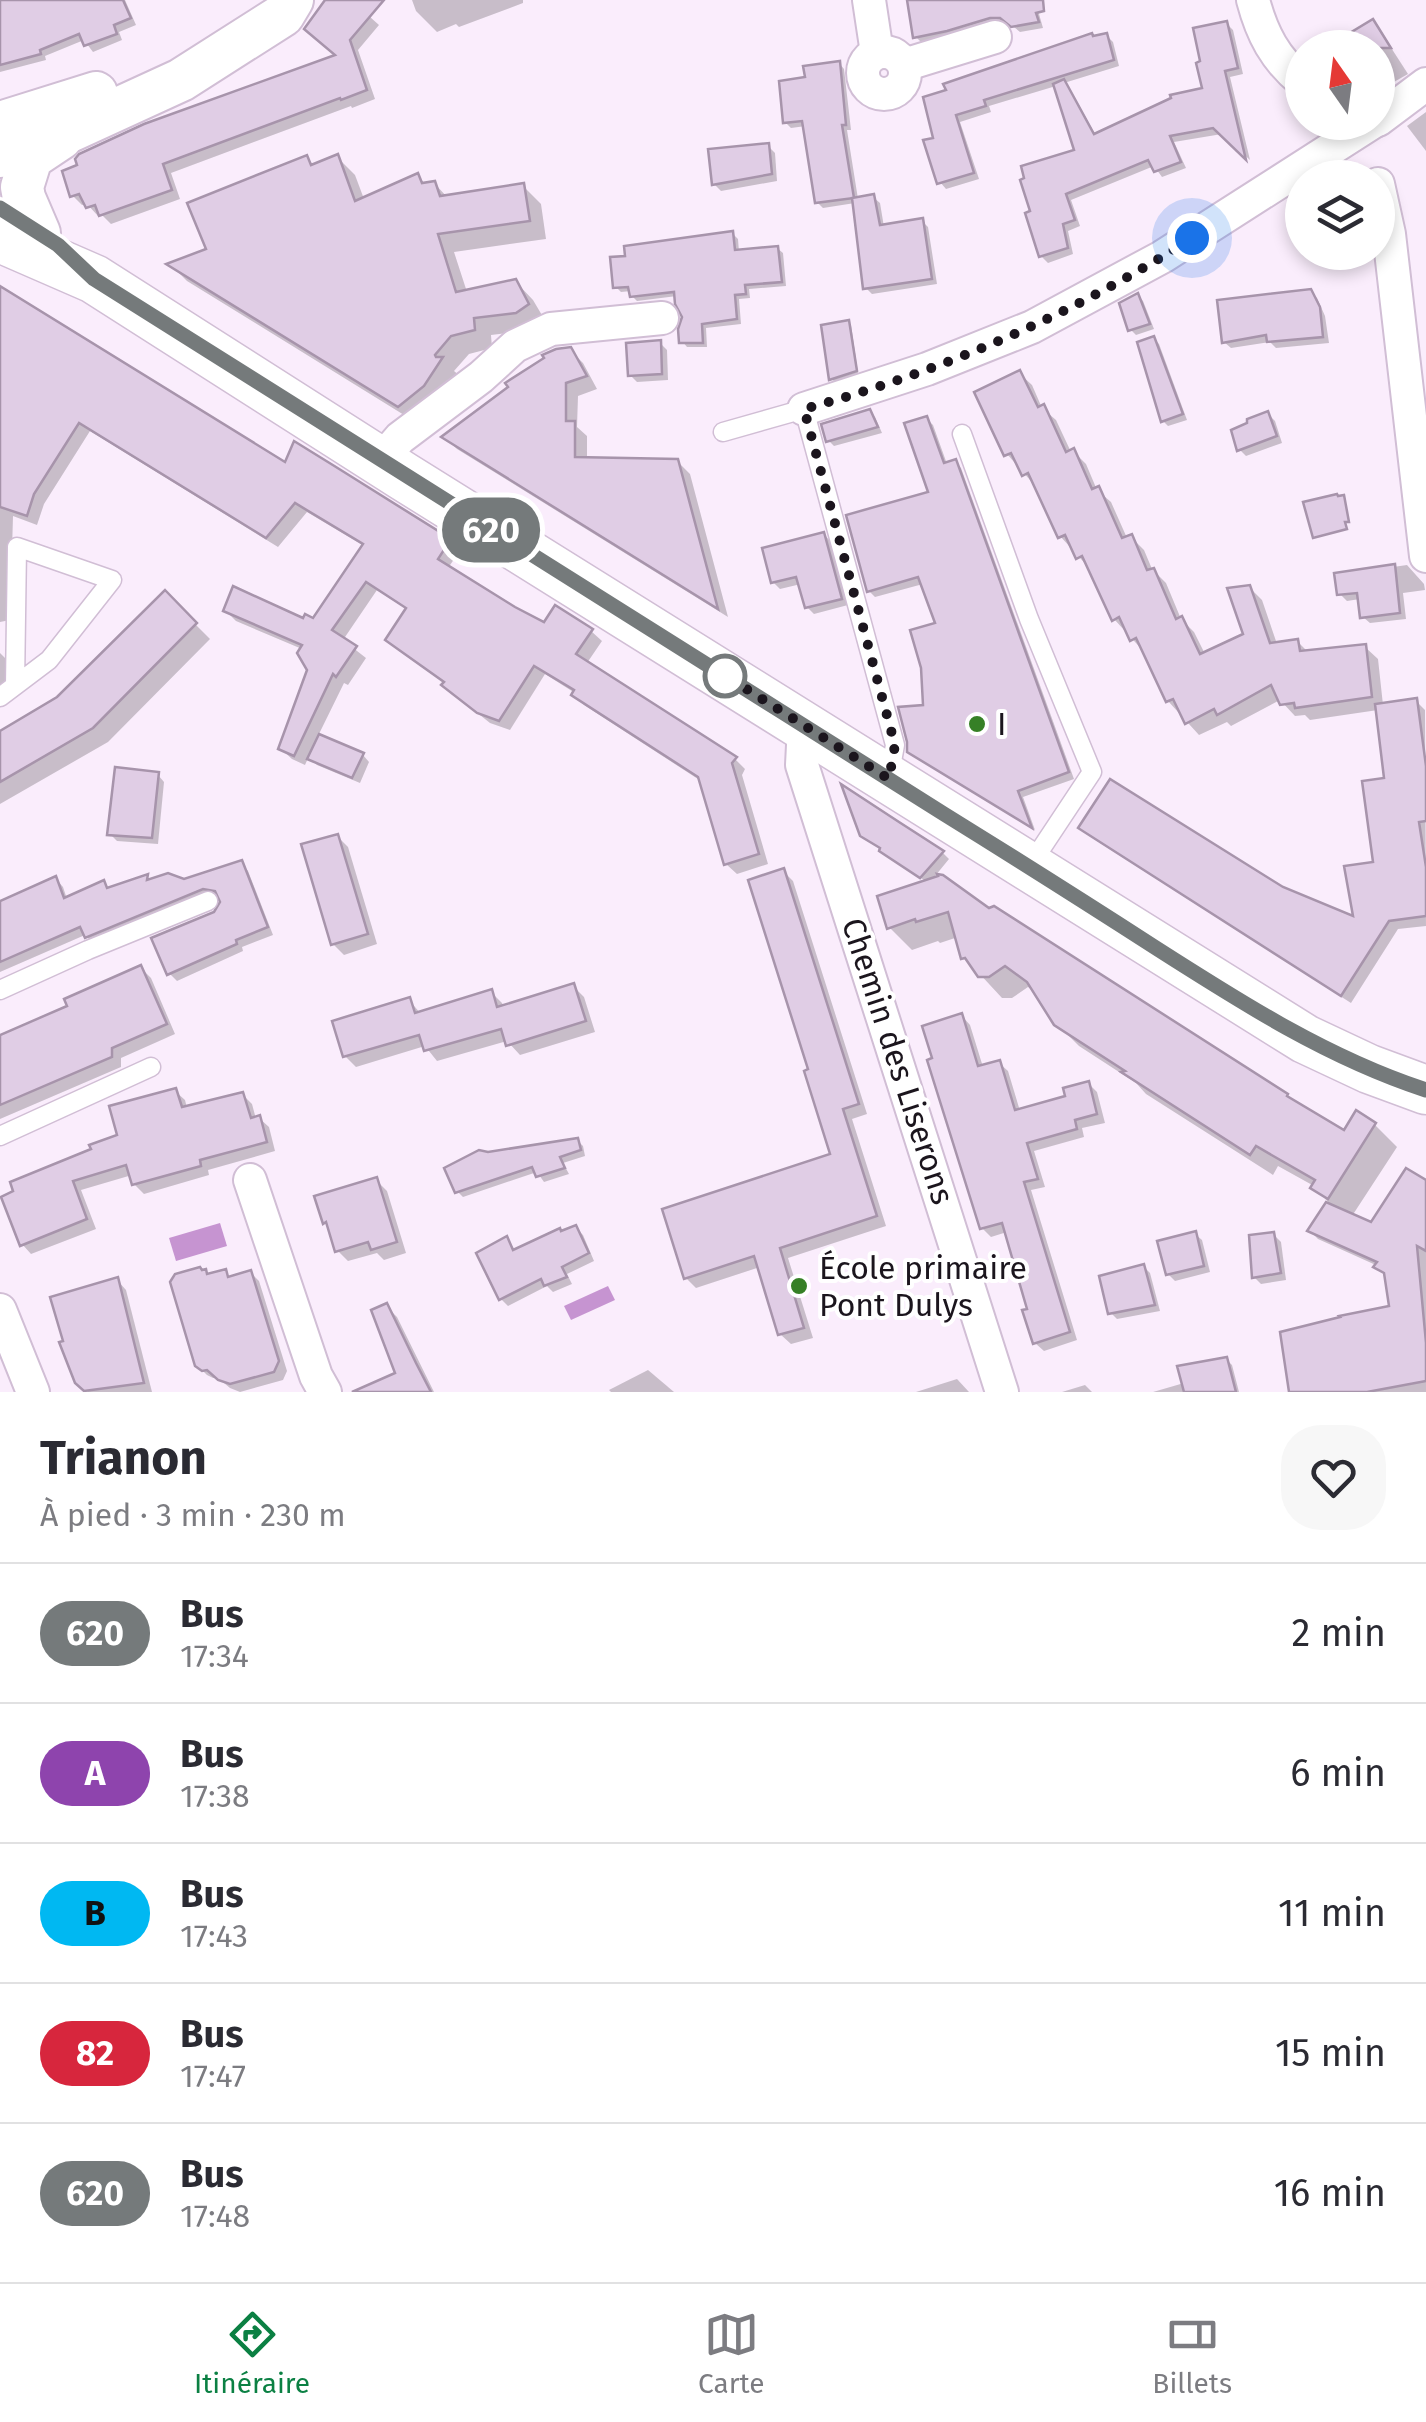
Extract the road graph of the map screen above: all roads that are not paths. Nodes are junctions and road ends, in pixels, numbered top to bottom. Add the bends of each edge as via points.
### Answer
1 (870, 0) edge
2 (1253, 0) edge
3 (284, 5) edge
4 (995, 37) dead end
5 (212, 59) junction
6 (1285, 67) edge
7 (1426, 84) edge
8 (1395, 104) edge
9 (0, 123) edge
10 (72, 130) junction
11 (1340, 140) edge
12 (0, 156) edge
13 (13, 226) edge
14 (1393, 270) edge
15 (662, 318) dead end
16 (804, 409) junction
17 (723, 432) dead end
18 (962, 434) dead end
19 (380, 461) junction
20 (1426, 556) edge
21 (8, 691) edge
22 (808, 730) junction
23 (889, 779) junction
24 (1029, 867) junction
25 (208, 901) dead end
26 (0, 990) edge
27 (151, 1067) dead end
28 (1426, 1090) edge
29 (0, 1136) edge
30 (250, 1180) dead end
31 (0, 1310) edge
32 (32, 1392) edge
33 (325, 1392) edge
34 (1002, 1392) edge

1 - 4 street via 891,59
2 - 6 street via 1267,42
3 - 5 street
5 - 9 street
5 - 10 street
7 - 8 street
10 - 12 street
10 - 13 street via 31,158
11 - 16 street via 1162,258 1032,327
13 - 19 main road via 58,245 94,279
14 - 20 street
15 - 19 street via 551,330 515,346
16 - 17 lane
16 - 23 lane via 895,745
18 - 24 lane via 1092,772
19 - 22 main road
21 - 21 lane via 49,660 112,580 17,547
22 - 23 main road
22 - 34 street, Chemin des Liserons via 802,765
23 - 24 main road
24 - 28 main road via 1305,1040
25 - 26 lane
27 - 29 lane
30 - 33 street
31 - 32 street

